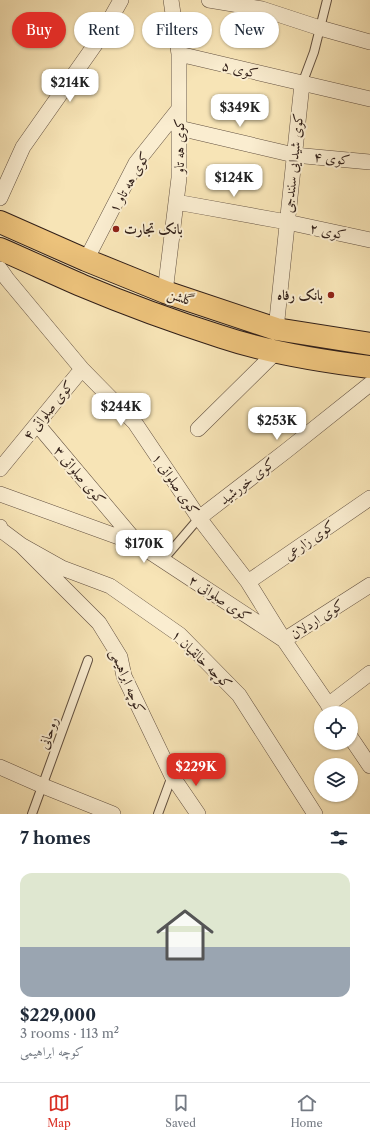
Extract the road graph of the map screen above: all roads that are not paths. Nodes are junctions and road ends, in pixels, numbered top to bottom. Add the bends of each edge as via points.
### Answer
1 (121, 0) edge
2 (171, 0) edge
3 (209, 0) edge
4 (327, 0) edge
5 (263, 5) edge
6 (320, 28) junction
7 (370, 42) edge
8 (179, 54) junction
9 (302, 84) junction
10 (370, 99) edge
11 (179, 109) junction
12 (179, 128) junction
13 (294, 154) junction
14 (370, 162) edge
15 (0, 198) edge
16 (176, 202) junction
17 (0, 222) edge
18 (287, 222) junction
19 (370, 240) edge
20 (0, 249) edge
21 (86, 260) junction
22 (0, 269) edge
23 (165, 292) junction
24 (276, 329) junction
25 (370, 344) edge
26 (276, 352) junction
27 (370, 367) edge
28 (82, 369) junction
29 (370, 384) edge
30 (37, 424) junction
31 (198, 429) dead end
32 (0, 469) edge
33 (0, 494) edge
34 (370, 498) edge
35 (199, 518) junction
36 (0, 527) edge
37 (138, 544) junction
38 (21, 545) junction
39 (163, 560) junction
40 (248, 582) junction
41 (370, 585) edge
42 (284, 640) junction
43 (88, 660) dead end
44 (370, 673) edge
45 (329, 706) edge
46 (334, 706) edge
47 (358, 748) edge
48 (0, 766) edge
49 (370, 766) edge
50 (172, 776) junction
51 (43, 786) junction
52 (32, 814) edge
53 (112, 814) edge
54 (158, 814) edge
55 (198, 814) edge
56 (315, 814) edge

1 - 15 street via 99,39 23,147
2 - 8 street, کوی هه تاو
3 - 5 street
4 - 6 lane, کوی شیدایی سنندجی
5 - 6 street
6 - 7 street
6 - 9 lane, کوی شیدایی سنندجی
8 - 9 street, کوی ۵
8 - 11 street, کوی هه تاو
9 - 10 street, کوی ۵
9 - 13 street, کوی شیدایی سنندجی
11 - 12 street, کوی هه تاو
11 - 21 street, کوی هه تاو ۱ via 136,163
12 - 13 street, کوی ۴
12 - 16 street, کوی هه تاو via 179,178
13 - 14 street, کوی ۴
13 - 18 street, کوی شیدایی سنندجی
16 - 18 street, کوی ۲
16 - 23 street, کوی هه تاو
17 - 21 main road, گلشن
18 - 19 street, کوی ۲
18 - 24 street, کوی شیدایی سنندجی
20 - 26 main road, گلشن via 131,305 223,338
21 - 23 main road, گلشن
22 - 28 street, کوی صلواتی ۱
23 - 24 main road, گلشن
24 - 25 main road, گلشن
26 - 27 main road, گلشن
26 - 31 street
28 - 30 street, کوی صلواتی ۴
28 - 35 street, کوی صلواتی ۱ via 135,423
29 - 35 street, کوی خورشید
30 - 32 street, کوی صلواتی ۴
30 - 37 street, کوی صلواتی ۳
33 - 37 street, کوی صلواتی ۲
34 - 40 street, کوی زارعی
35 - 39 lane
35 - 40 street, کوی صلواتی ۱
36 - 38 street
37 - 39 street, کوی صلواتی ۲
38 - 50 street, کوچه ابراهیمی via 99,622 120,657 124,676
38 - 56 street, کوچه خالقیان ۱ via 62,568 110,586 180,635 239,695
39 - 42 street, کوی صلواتی ۲
40 - 42 street, کوی صلواتی ۱
41 - 42 street, کوی اردلان
42 - 45 street, کوی صلواتی ۱
43 - 51 lane, روحانی
44 - 46 street
47 - 49 street
48 - 51 street
50 - 54 lane
50 - 55 street, کوچه ابراهیمی
51 - 52 lane, روحانی
51 - 53 street

